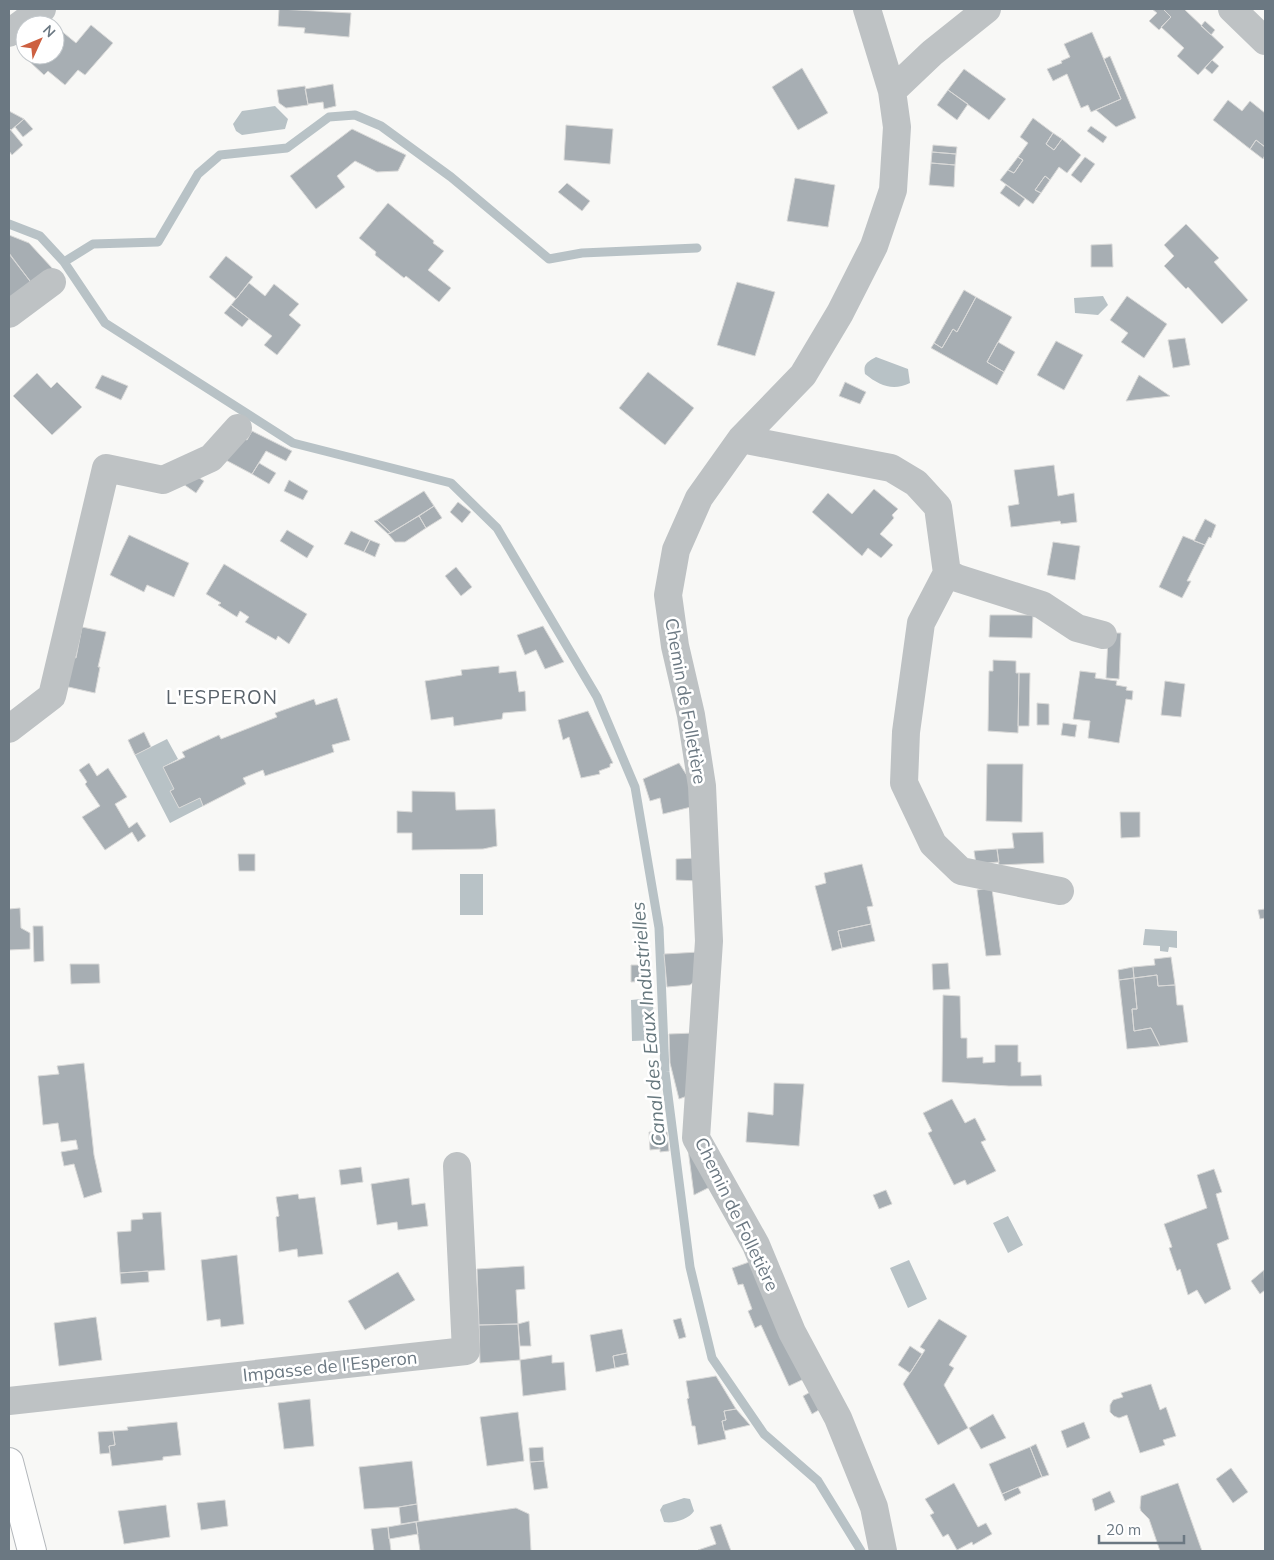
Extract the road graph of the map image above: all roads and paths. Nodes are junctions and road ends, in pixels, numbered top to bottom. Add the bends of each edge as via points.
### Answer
1 (42, 9) edge
2 (867, 9) edge
3 (987, 9) edge
4 (1232, 9) edge
5 (9, 33) edge
6 (1265, 41) edge
7 (892, 91) junction
8 (52, 282) dead end
9 (9, 314) edge
10 (238, 428) dead end
11 (741, 439) junction
12 (947, 573) junction
13 (1102, 635) dead end
14 (9, 729) edge
15 (1060, 891) dead end
16 (457, 1166) dead end
17 (9, 1401) edge
18 (9, 1462) edge
19 (32, 1551) edge
20 (883, 1551) edge

1 - 5 street
2 - 7 street, Chemin de Folletière
3 - 7 street via 932,53
4 - 6 street
7 - 11 street, Chemin de Folletière via 897,126 893,190 874,246 840,313 802,375
8 - 9 street
10 - 14 street via 211,458 162,480 106,468 52,696
11 - 12 street via 891,468 916,483 938,507
11 - 20 street, Chemin de Folletière via 699,498 676,550 668,595 702,786 709,941 696,1138 756,1245 792,1332 838,1418 874,1507
12 - 13 street via 1042,605 1077,628
12 - 15 street via 921,623 906,732 904,783 933,844 961,871
16 - 17 street, Impasse de l'Esperon via 466,1351
18 - 19 street

